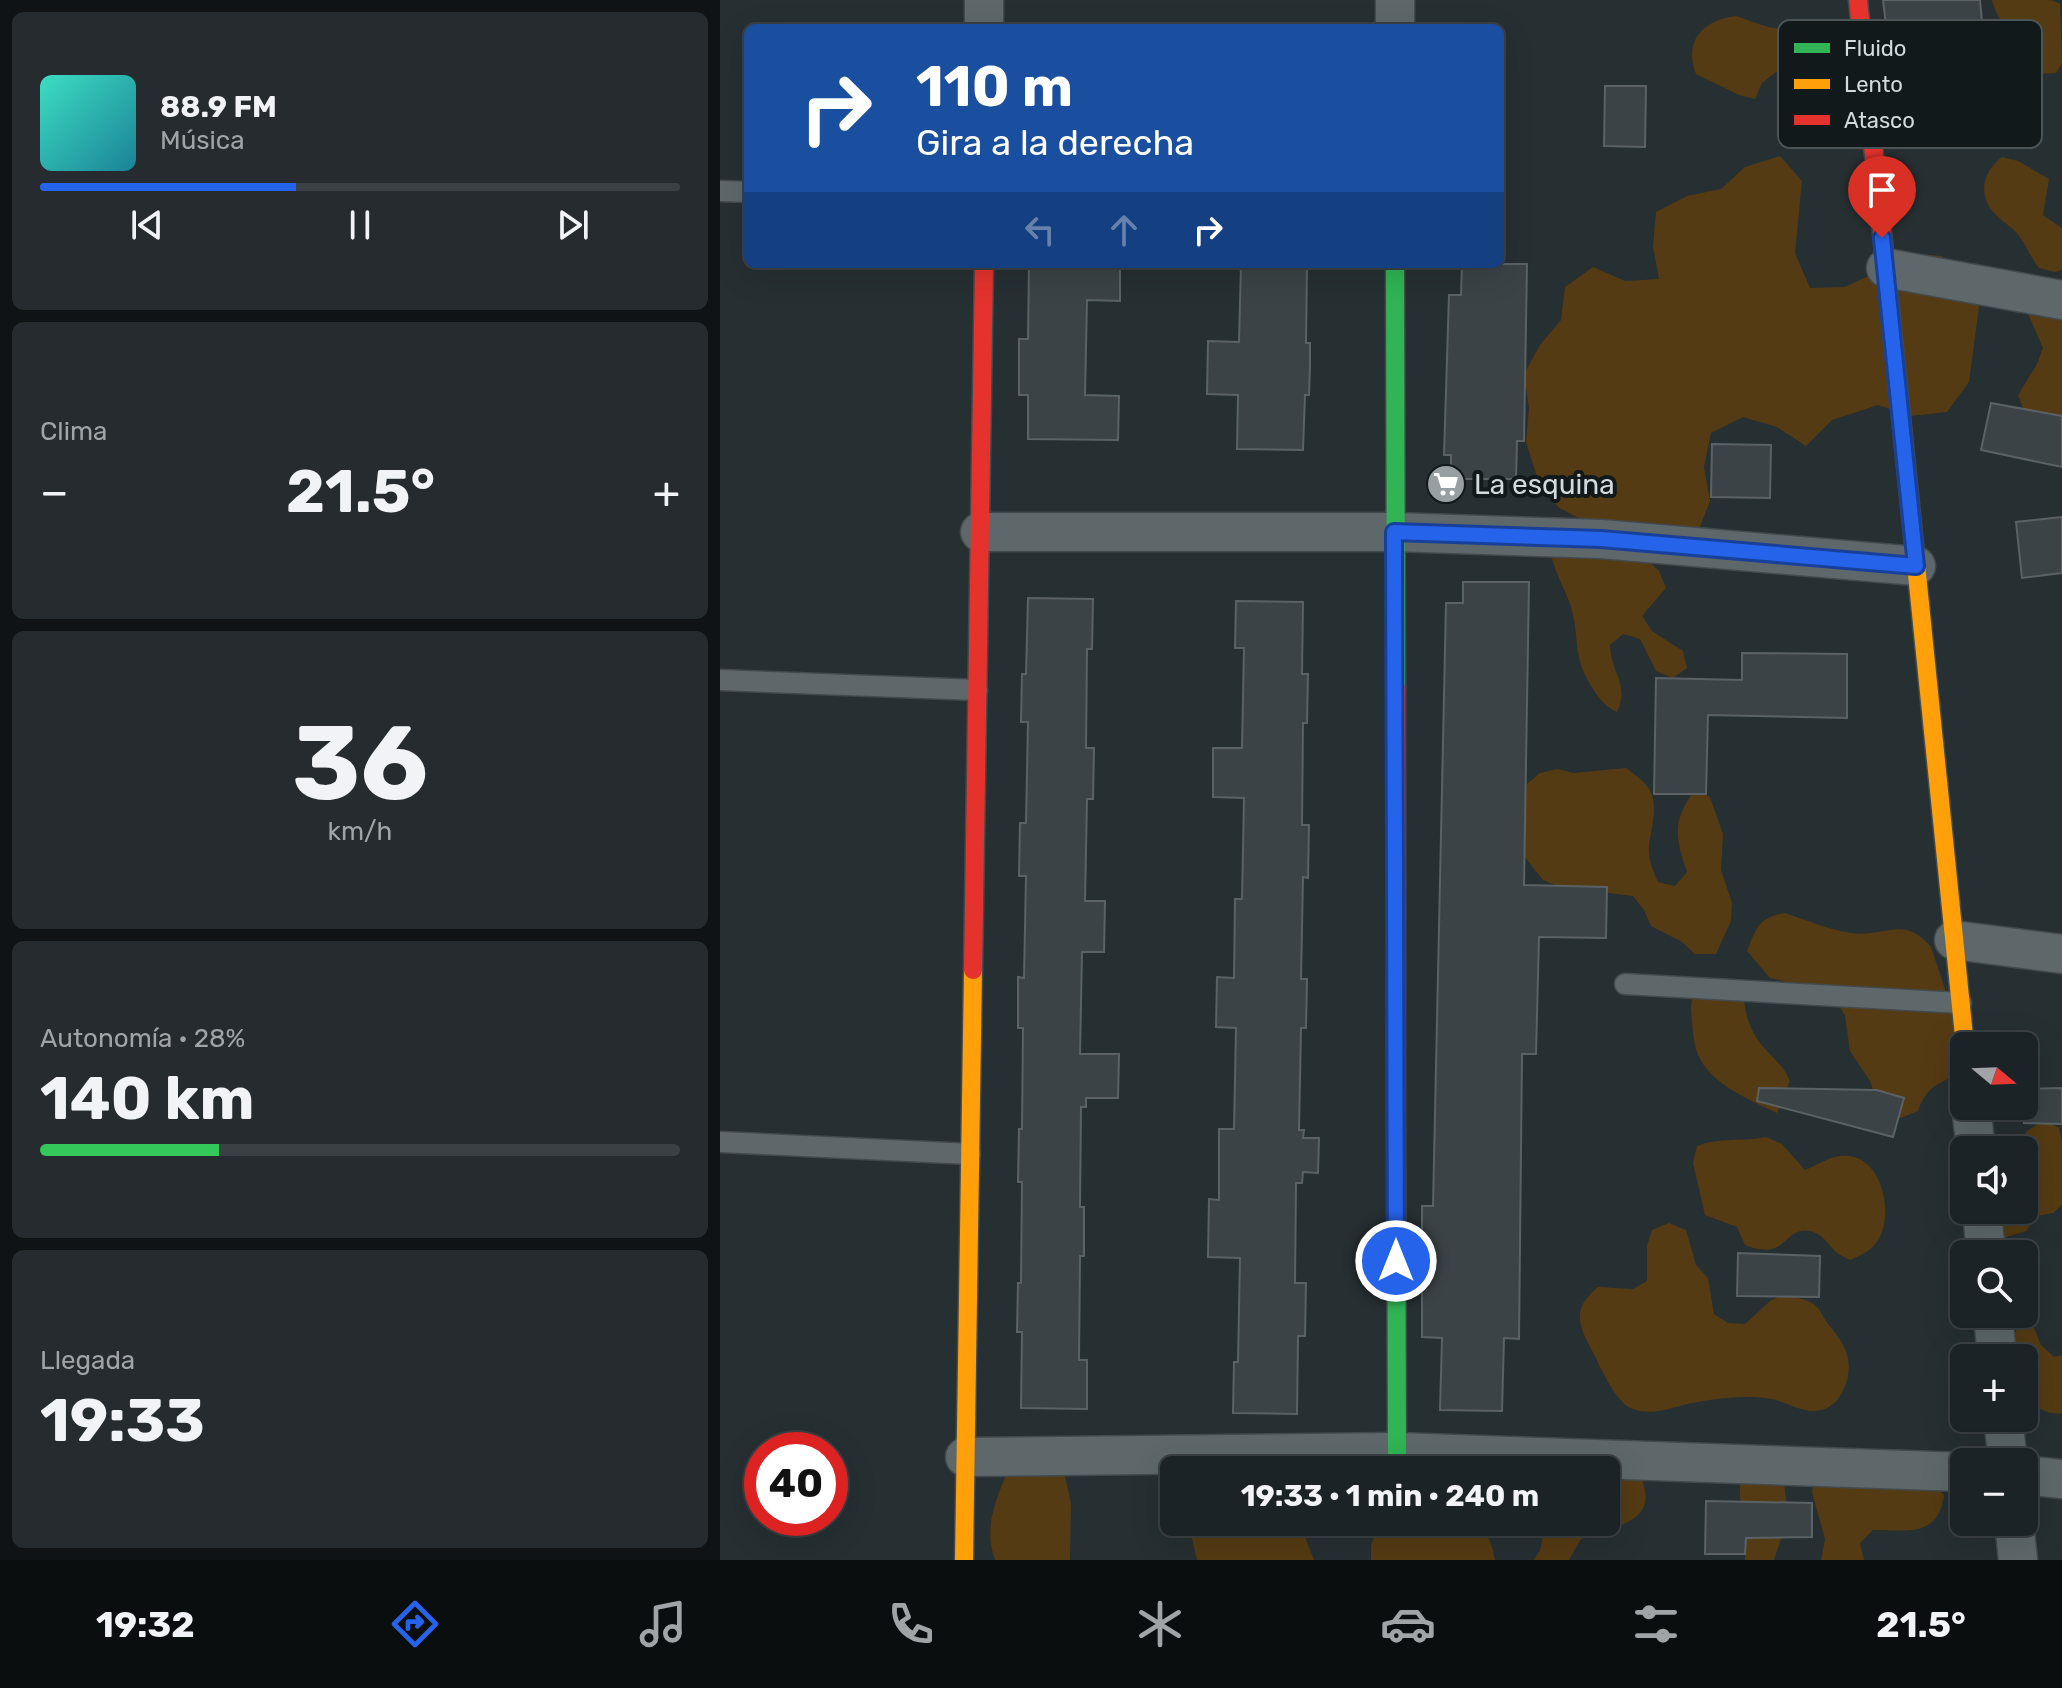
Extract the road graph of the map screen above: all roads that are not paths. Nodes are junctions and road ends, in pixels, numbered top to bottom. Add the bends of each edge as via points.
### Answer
1 (984, 0) edge
2 (1395, 0) edge
3 (1858, 0) edge
4 (1860, 20) edge
5 (984, 24) edge
6 (1395, 24) edge
7 (1873, 148) edge
8 (720, 191) edge
9 (744, 192) edge
10 (984, 268) edge
11 (1395, 268) edge
12 (1886, 268) junction
13 (2062, 300) edge
14 (980, 532) junction
15 (1394, 532) junction
16 (1916, 566) junction
17 (720, 680) edge
18 (977, 690) junction
19 (1954, 940) junction
20 (2062, 954) edge
21 (1625, 984) dead end
22 (1961, 1003) junction
23 (1964, 1032) edge
24 (720, 1142) edge
25 (970, 1154) junction
26 (1397, 1452) junction
27 (965, 1457) junction
28 (1950, 1472) edge
29 (2038, 1476) edge
30 (2062, 1479) edge
31 (2015, 1536) edge
32 (964, 1560) edge
33 (2018, 1560) edge

1 - 5 street
2 - 6 street
3 - 4 street
7 - 12 street
8 - 9 lane
10 - 14 street
11 - 15 street
12 - 13 street
12 - 16 street
14 - 15 street
14 - 18 street
15 - 16 street via 1601,539
15 - 26 street
16 - 19 street
17 - 18 lane
18 - 25 street
19 - 20 street
19 - 22 street
21 - 22 lane
22 - 23 street
24 - 25 lane
25 - 27 street
26 - 27 street
26 - 28 street
27 - 32 street
29 - 30 street
31 - 33 street

